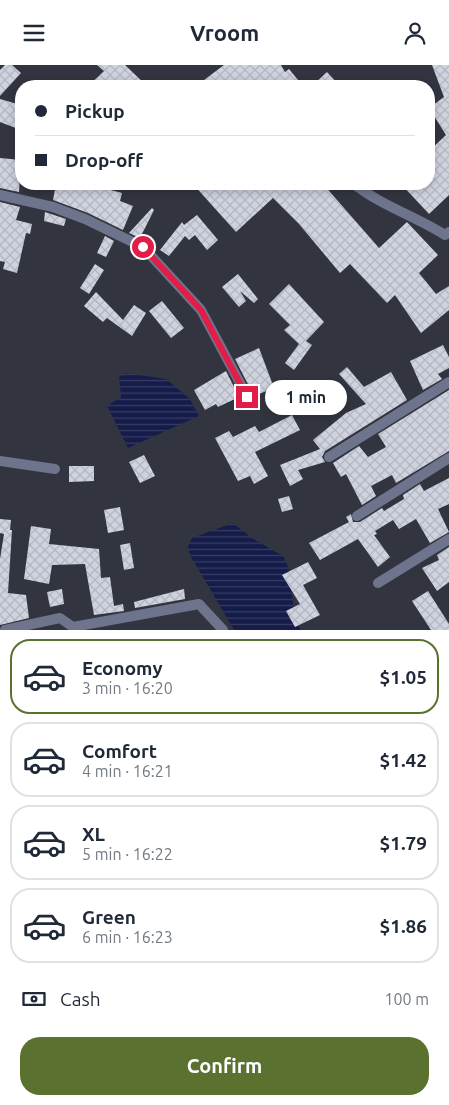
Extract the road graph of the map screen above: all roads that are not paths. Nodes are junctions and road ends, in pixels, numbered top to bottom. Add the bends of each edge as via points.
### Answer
1 (363, 190) edge
2 (0, 195) edge
3 (449, 232) edge
4 (449, 382) edge
5 (247, 397) dead end
6 (329, 457) dead end
7 (449, 458) edge
8 (0, 461) edge
9 (55, 469) dead end
10 (357, 517) dead end
11 (449, 539) edge
12 (378, 583) dead end
13 (5, 630) edge
14 (223, 630) edge

1 - 3 street via 445,235
2 - 5 street via 53,207 143,247 201,310
4 - 6 street
7 - 10 street
8 - 9 street
11 - 12 street
13 - 14 street via 60,618 73,627 199,604

